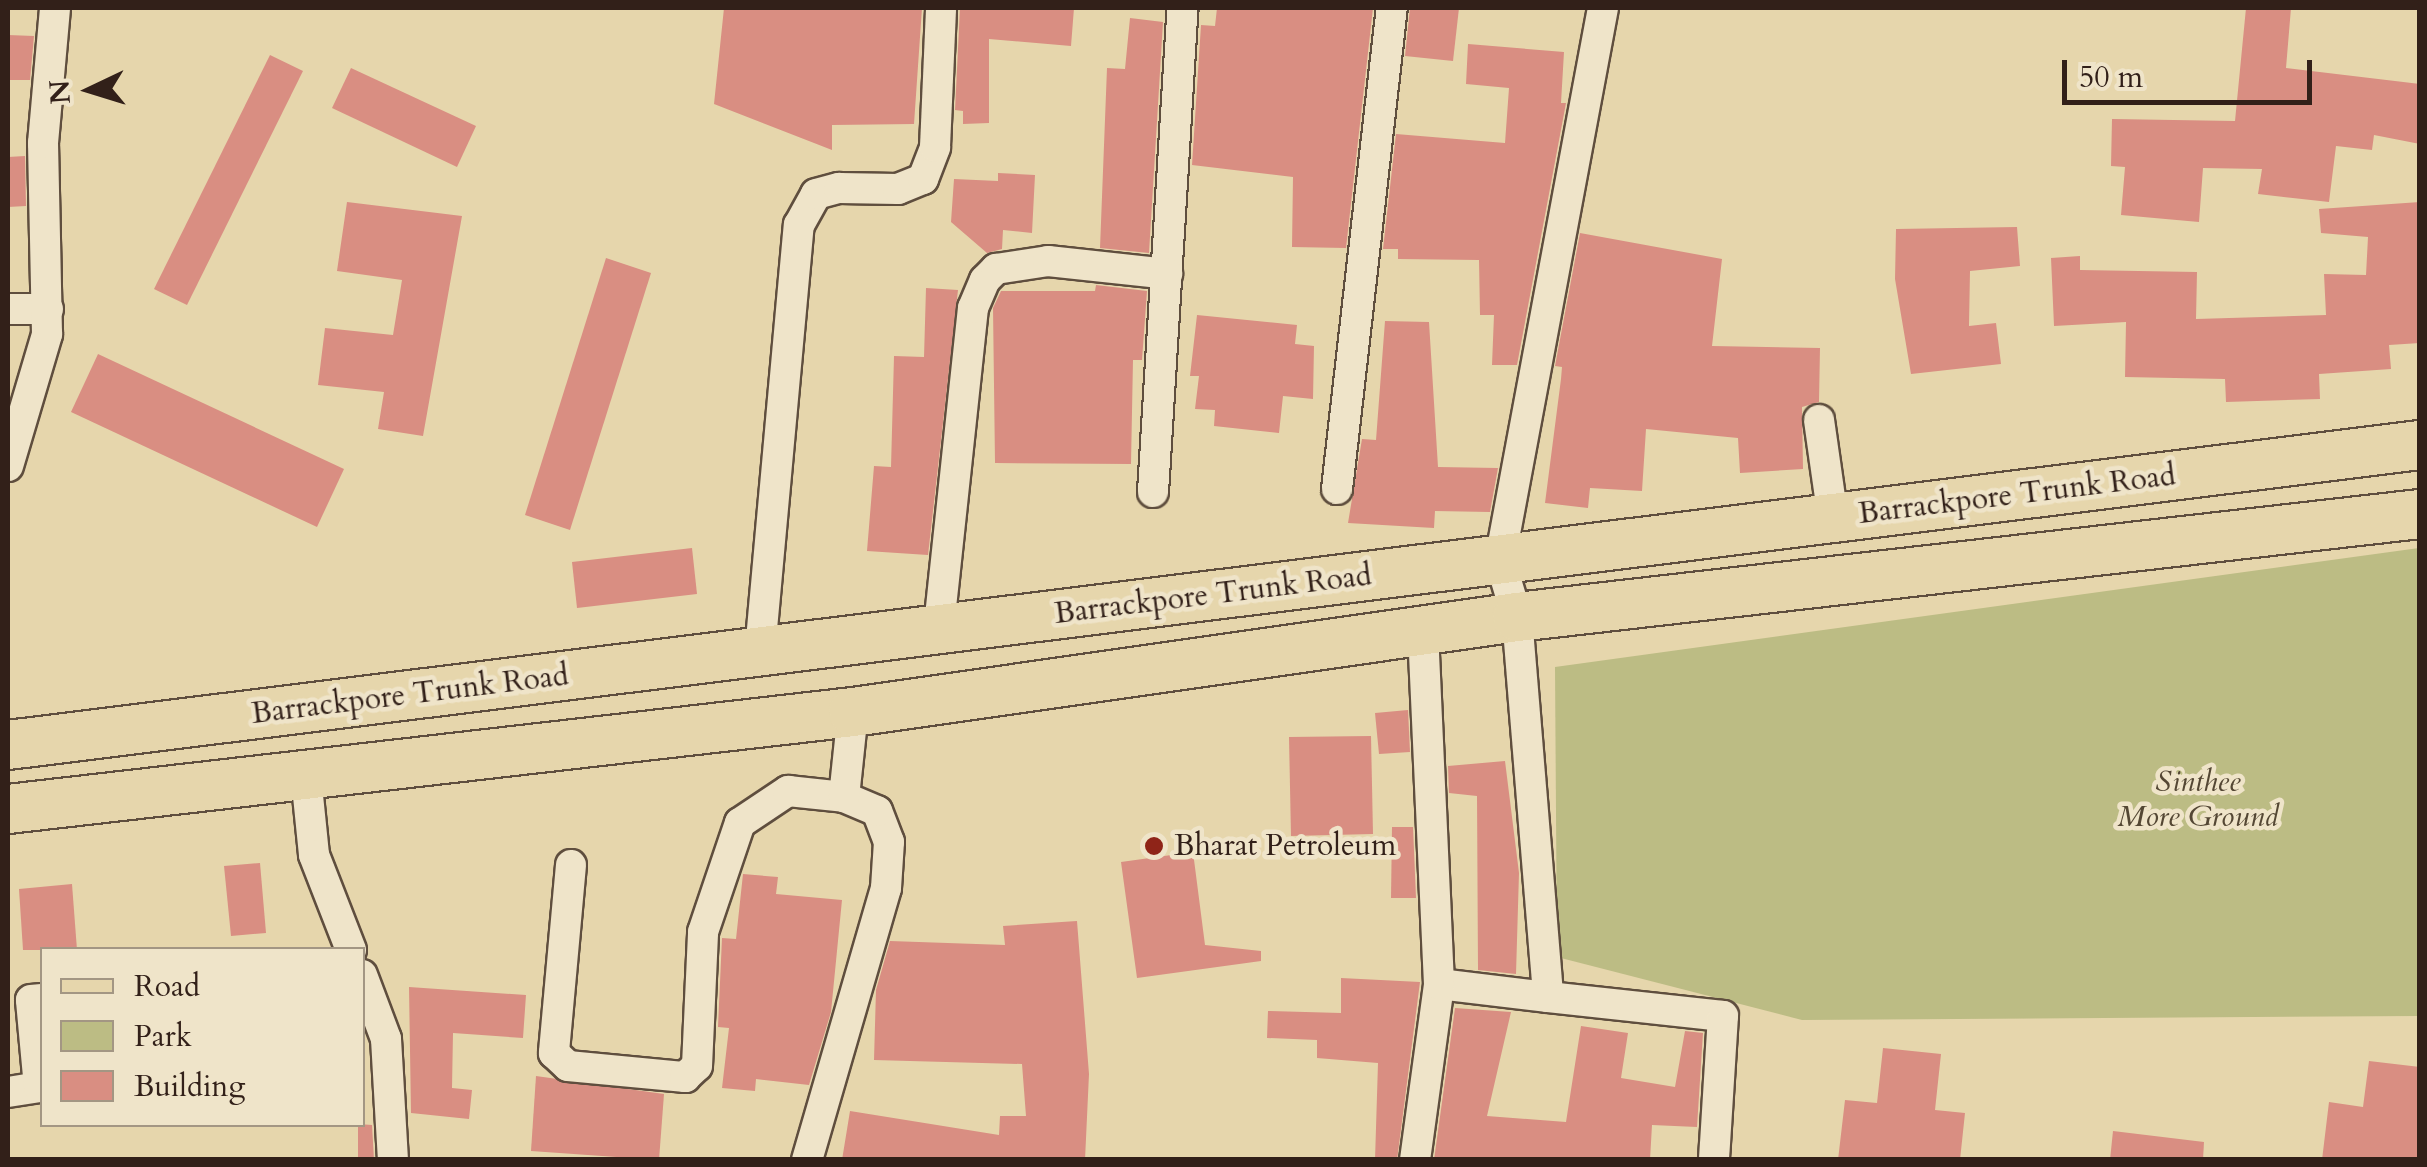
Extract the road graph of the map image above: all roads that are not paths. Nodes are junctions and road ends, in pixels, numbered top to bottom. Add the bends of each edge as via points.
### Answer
1 (55, 8) edge
2 (941, 8) edge
3 (1182, 8) edge
4 (1392, 8) edge
5 (1603, 8) edge
6 (1167, 274) junction
7 (8, 309) edge
8 (48, 309) junction
9 (1819, 420) dead end
10 (2420, 446) edge
11 (9, 457) edge
12 (1337, 489) dead end
13 (1153, 492) dead end
14 (2420, 514) edge
15 (1834, 518) junction
16 (1500, 560) junction
17 (1517, 617) junction
18 (939, 626) junction
19 (1423, 632) junction
20 (760, 651) junction
21 (853, 712) junction
22 (8, 745) edge
23 (306, 776) junction
24 (844, 797) junction
25 (8, 810) edge
26 (571, 865) dead end
27 (350, 947) edge
28 (365, 983) edge
29 (1439, 984) junction
30 (1548, 997) junction
31 (40, 999) edge
32 (40, 1087) edge
33 (40, 1087) edge
34 (8, 1092) edge
35 (393, 1160) edge
36 (807, 1160) edge
37 (1415, 1160) edge
38 (1714, 1160) edge

1 - 8 street via 43,142
2 - 20 street via 935,147 923,179 898,189 816,194 799,225
3 - 6 street
4 - 12 street
5 - 16 street
6 - 13 street
6 - 18 street via 1048,262 996,269 985,280 970,324
7 - 8 street
8 - 11 street via 40,364
9 - 15 street
10 - 15 main road, Barrackpore Trunk Road
14 - 17 main road
15 - 16 main road, Barrackpore Trunk Road
16 - 17 street
16 - 18 main road, Barrackpore Trunk Road
17 - 19 main road
17 - 30 street
18 - 20 main road, Barrackpore Trunk Road
19 - 21 main road
19 - 29 street
20 - 22 main road, Barrackpore Trunk Road
21 - 23 main road
21 - 24 street
23 - 25 main road
23 - 27 street via 314,855
24 - 26 street via 788,791 740,823 704,932 697,1066 685,1077 568,1066 554,1053
24 - 36 street via 877,812 889,842 886,888
28 - 35 street via 386,1039
29 - 30 street
29 - 37 street
30 - 38 street via 1723,1016
31 - 33 street via 30,1000
32 - 34 street

